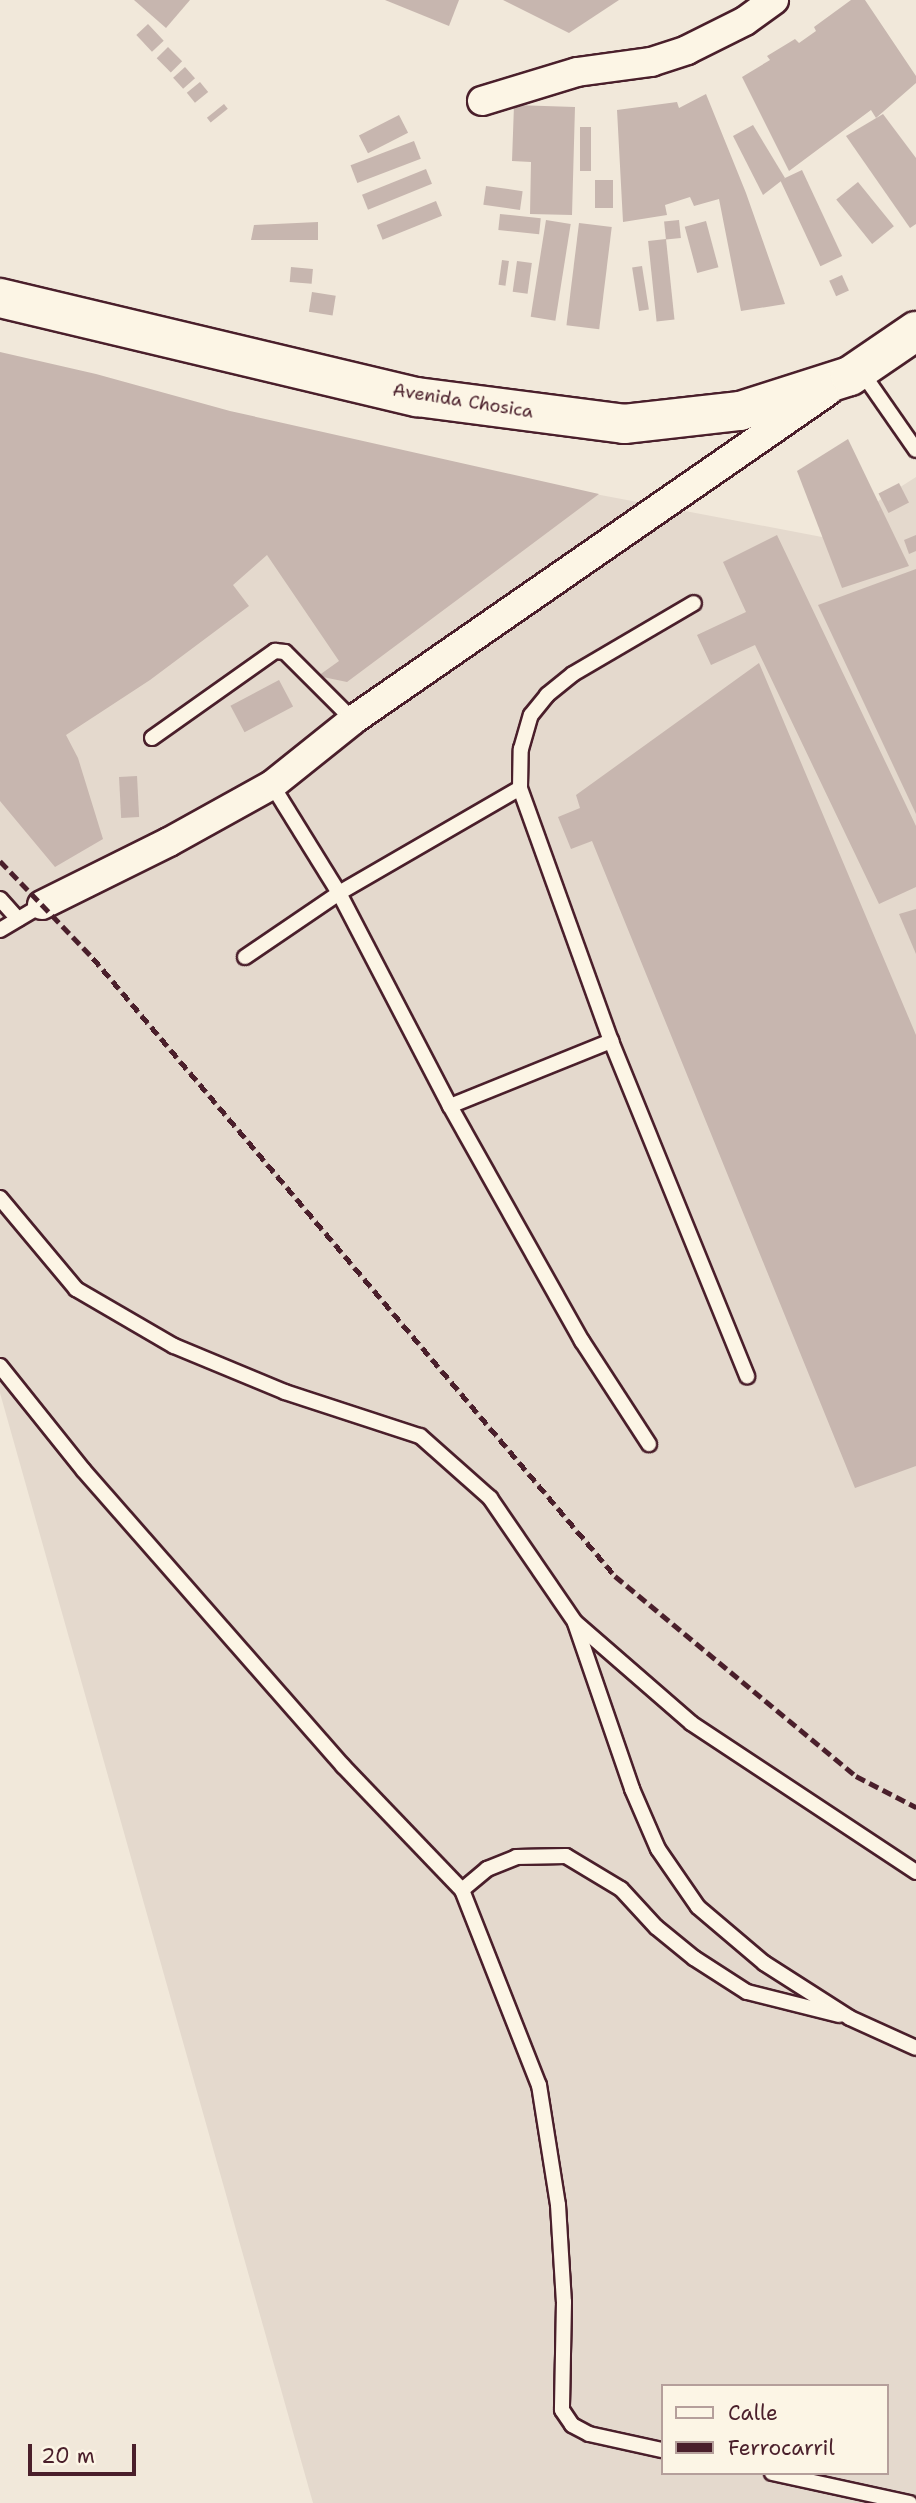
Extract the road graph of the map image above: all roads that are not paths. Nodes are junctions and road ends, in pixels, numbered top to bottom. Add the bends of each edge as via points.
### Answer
1 (774, 0) edge
2 (482, 101) dead end
3 (0, 298) edge
4 (916, 331) edge
5 (855, 373) junction
6 (916, 450) edge
7 (694, 603) dead end
8 (353, 720) junction
9 (152, 738) dead end
10 (272, 785) junction
11 (520, 788) junction
12 (338, 893) junction
13 (0, 899) edge
14 (30, 912) junction
15 (0, 930) edge
16 (245, 957) dead end
17 (611, 1041) junction
18 (450, 1106) junction
19 (0, 1198) edge
20 (0, 1366) edge
21 (747, 1376) dead end
22 (649, 1444) dead end
23 (575, 1622) junction
24 (916, 1872) edge
25 (462, 1890) junction
26 (850, 2018) junction
27 (916, 2048) edge
28 (660, 2449) edge
29 (781, 2475) edge
30 (910, 2503) edge

1 - 2 street via 746,21 687,50 651,62 578,72
3 - 5 main road, Avenida Chosica via 417,397 624,424 740,411
4 - 5 main road, Avenida Chosica
5 - 6 lane
5 - 8 street
7 - 11 lane via 573,674 547,695 531,715 522,749
8 - 9 lane via 285,652 275,651
8 - 10 street
10 - 12 lane
10 - 14 street
11 - 12 lane
11 - 17 lane
12 - 16 lane
12 - 18 lane
13 - 14 lane
14 - 15 lane
17 - 18 lane
17 - 21 lane
18 - 22 lane via 582,1341
19 - 23 lane via 76,1289 174,1346 285,1392 419,1436 490,1498
20 - 25 lane via 84,1471 324,1745
23 - 24 lane via 691,1723
23 - 26 lane via 632,1790 658,1849 698,1907 764,1963
25 - 26 lane via 487,1869 516,1857 566,1856 621,1889 656,1927 747,1992
25 - 28 lane via 540,2085 558,2205 564,2302 562,2410 572,2425 589,2434
26 - 27 lane
29 - 30 lane

